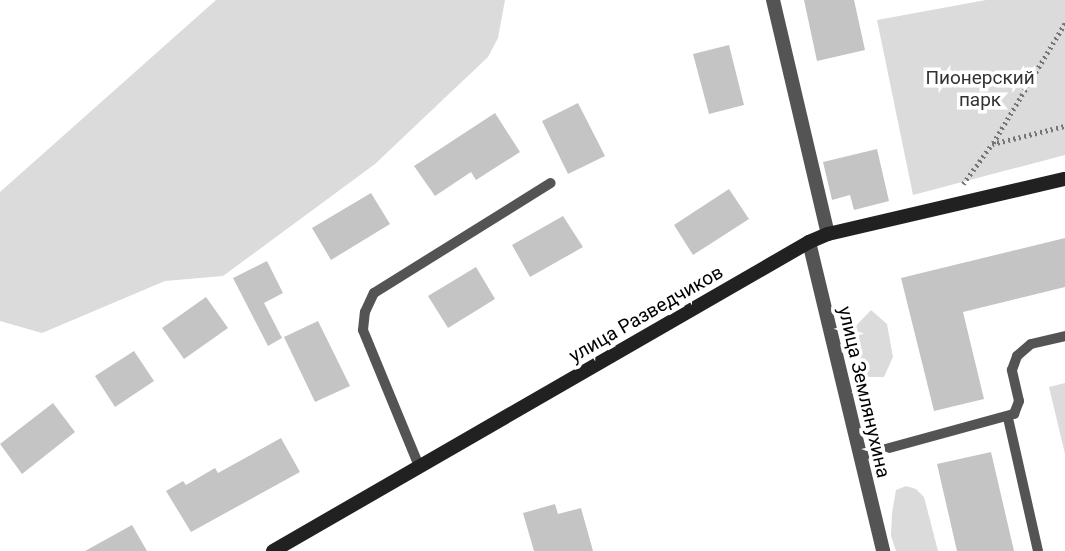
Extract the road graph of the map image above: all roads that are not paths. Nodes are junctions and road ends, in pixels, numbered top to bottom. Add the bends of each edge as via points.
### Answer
1 (774, 0) edge
2 (1065, 180) edge
3 (551, 183) dead end
4 (828, 234) junction
5 (809, 242) junction
6 (1065, 336) edge
7 (1008, 418) junction
8 (860, 456) junction
9 (419, 466) junction
10 (273, 551) edge
11 (883, 551) edge
12 (1038, 551) edge

1 - 4 street
2 - 4 street, улица Разведчиков
3 - 9 lane via 374,293 365,312 363,330
4 - 5 street, улица Разведчиков
5 - 8 street, улица Землянухина
5 - 9 street, улица Разведчиков
6 - 7 lane via 1031,344 1017,356 1012,370 1018,409
7 - 8 lane
7 - 12 lane
8 - 11 street, улица Землянухина
9 - 10 street, улица Разведчиков

